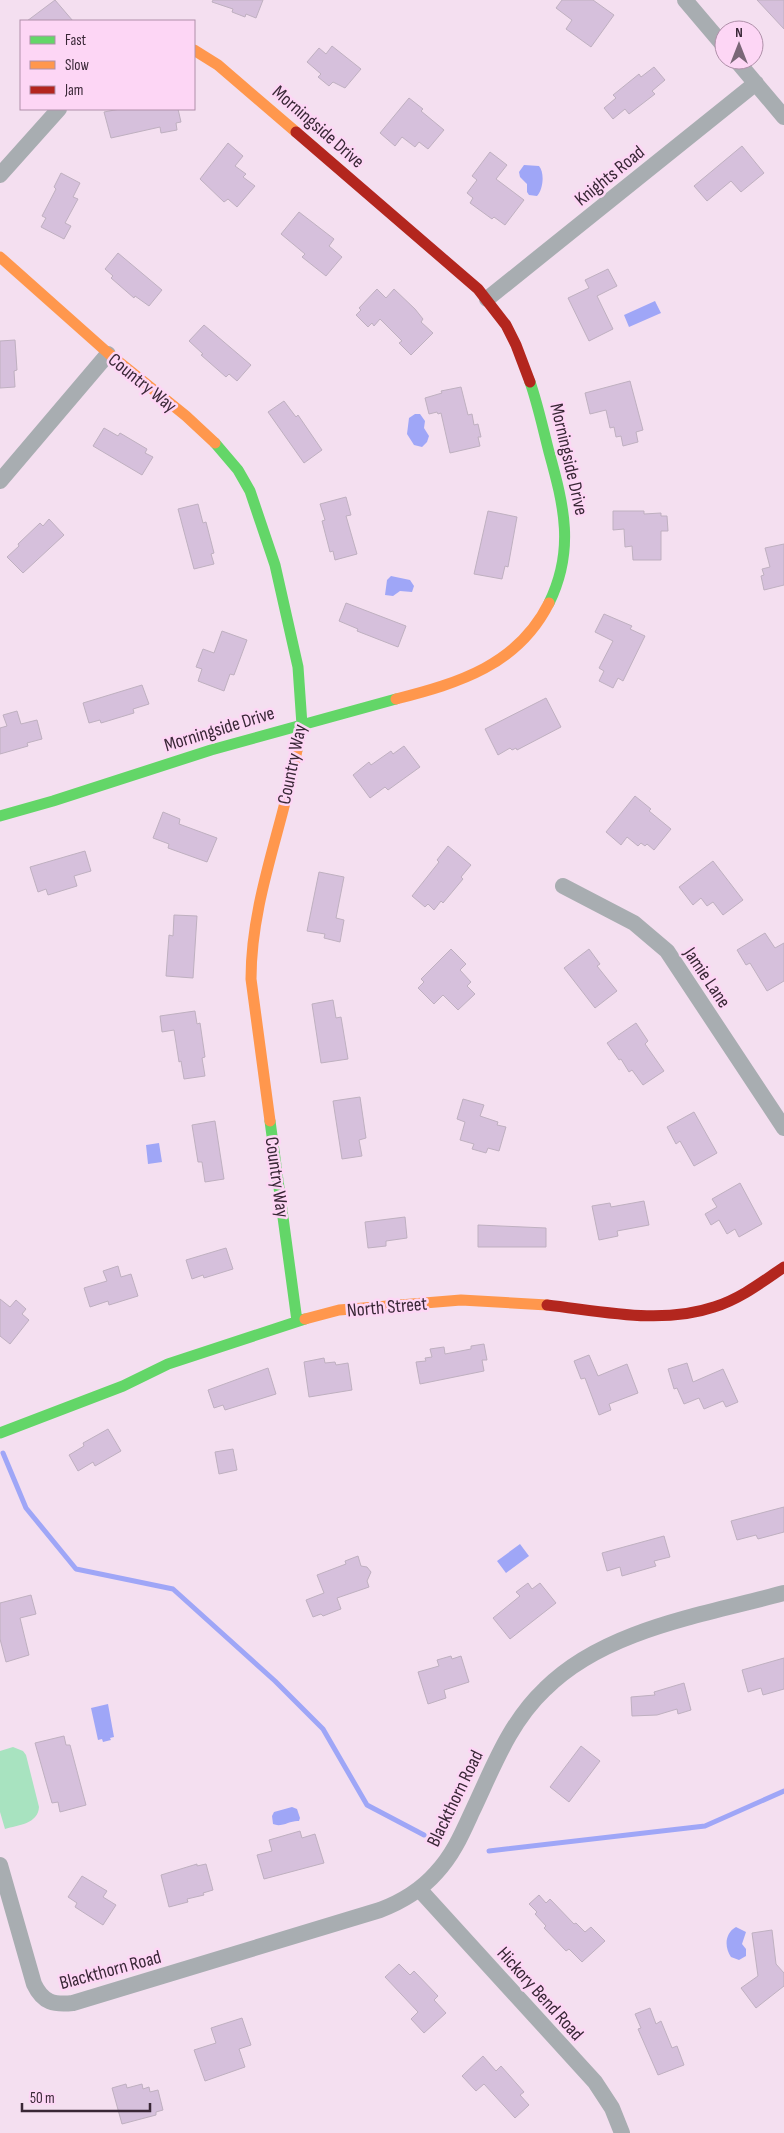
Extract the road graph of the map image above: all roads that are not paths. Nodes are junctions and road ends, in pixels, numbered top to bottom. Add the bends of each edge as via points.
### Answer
1 (686, 0) edge
2 (714, 34) edge
3 (195, 51) edge
4 (745, 70) edge
5 (756, 83) junction
6 (58, 110) edge
7 (784, 117) edge
8 (0, 175) edge
9 (0, 257) edge
10 (488, 299) junction
11 (108, 354) junction
12 (0, 481) edge
13 (302, 725) junction
14 (0, 816) edge
15 (563, 886) dead end
16 (784, 1128) edge
17 (784, 1267) edge
18 (297, 1321) junction
19 (0, 1432) edge
20 (784, 1594) edge
21 (0, 1865) edge
22 (419, 1889) junction
23 (622, 2133) edge

1 - 2 street
3 - 10 street, Morningside Drive via 218,65
4 - 5 street
5 - 7 street
5 - 10 street, Knights Road
6 - 8 street
9 - 11 street, Country Way
10 - 13 street, Morningside Drive via 502,317 528,370 564,508 566,540 562,571 551,601 524,640 486,670 408,696
11 - 12 street
11 - 13 street, Country Way via 203,431 244,480 256,505 275,565 298,667
13 - 14 street, Morningside Drive
13 - 18 street, Country Way via 260,897 251,959 251,979
15 - 16 street, Jamie Lane via 634,923 667,951
17 - 18 street, North Street via 716,1307 686,1315 642,1315 523,1302 461,1300 339,1310
18 - 19 street, North Street via 168,1364 123,1386
20 - 22 street, Blackthorn Road via 622,1639 597,1650 559,1675 514,1725 459,1841 436,1874
21 - 22 street, Blackthorn Road via 34,1984 48,2002 59,2005 380,1910
22 - 23 street, Hickory Bend Road via 595,2082 612,2108

